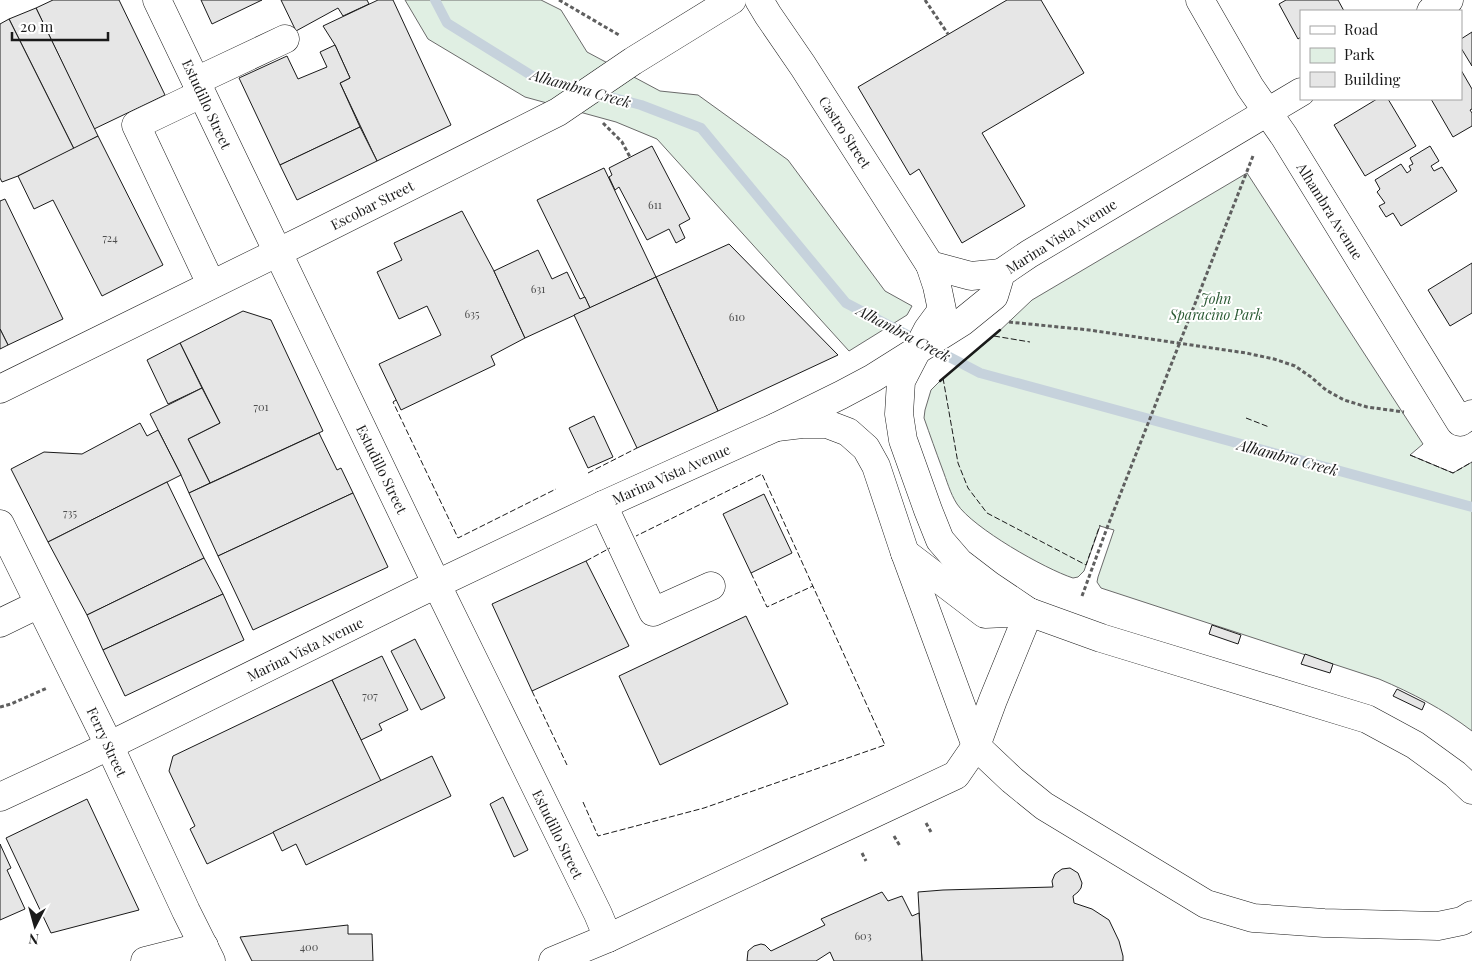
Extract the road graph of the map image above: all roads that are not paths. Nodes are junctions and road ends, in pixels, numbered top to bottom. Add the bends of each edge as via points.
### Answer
1 (157, 0) edge
2 (732, 0) edge
3 (759, 0) edge
4 (1200, 0) edge
5 (1449, 0) edge
6 (1433, 10) edge
7 (285, 39) dead end
8 (199, 87) junction
9 (1300, 93) edge
10 (1266, 112) junction
11 (278, 252) junction
12 (930, 265) junction
13 (1001, 273) junction
14 (211, 284) junction
15 (952, 316) junction
16 (919, 349) junction
17 (0, 389) edge
18 (1466, 418) edge
19 (776, 427) junction
20 (603, 505) junction
21 (0, 524) edge
22 (904, 553) junction
23 (437, 585) junction
24 (710, 586) dead end
25 (39, 604) junction
26 (1029, 612) junction
27 (0, 623) edge
28 (109, 745) junction
29 (976, 746) junction
30 (1472, 790) edge
31 (0, 797) edge
32 (1472, 915) edge
33 (608, 938) junction
34 (208, 954) edge
35 (146, 961) edge
36 (553, 961) edge

1 - 8 street, Estudillo Street
2 - 11 street, Escobar Street via 558,112
3 - 12 street, Castro Street
4 - 10 street, Alhambra Avenue
5 - 6 street
7 - 8 street
8 - 11 street, Estudillo Street
8 - 14 street via 136,125
9 - 10 street, Marina Vista Avenue
10 - 13 street, Marina Vista Avenue
10 - 18 street, Alhambra Avenue
11 - 14 street, Escobar Street
11 - 23 street, Estudillo Street
12 - 13 street via 971,276
12 - 15 street, Castro Street
13 - 15 street, Marina Vista Avenue via 994,296
14 - 17 street, Escobar Street
15 - 16 street, Marina Vista Avenue
16 - 19 street, Marina Vista Avenue via 873,378
16 - 26 street via 901,381 899,414 903,440 940,540 959,562
19 - 20 street, Marina Vista Avenue
19 - 22 street via 827,424 848,432 866,448 876,466
20 - 23 street, Marina Vista Avenue
20 - 24 street via 652,612
21 - 25 street, Ferry Street
22 - 26 street via 985,614
22 - 29 street
23 - 28 street, Marina Vista Avenue
23 - 33 street, Estudillo Street
25 - 27 street
25 - 28 street, Ferry Street
26 - 29 street
26 - 30 street via 1101,638 1367,720 1415,745
28 - 31 street, Marina Vista Avenue
28 - 34 street, Ferry Street
29 - 32 street via 1044,806 1206,904 1253,918 1324,923 1438,926 1462,921
29 - 33 street via 956,775
33 - 36 street
34 - 35 street

